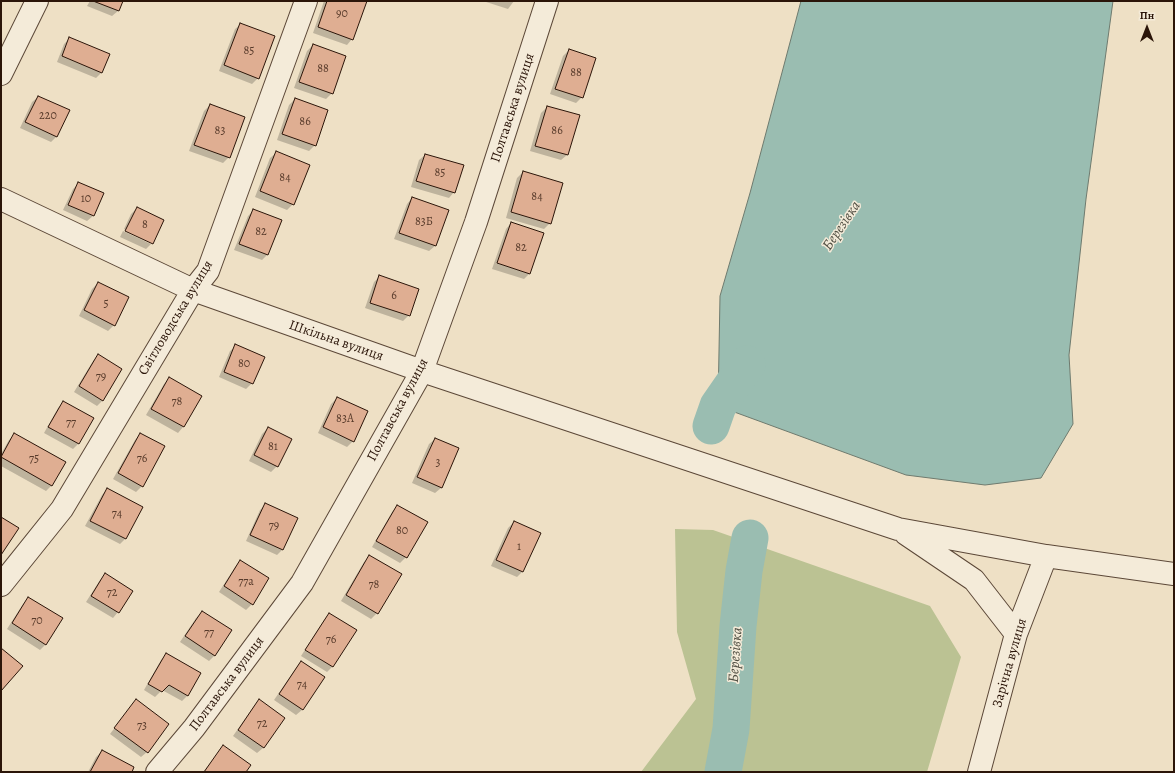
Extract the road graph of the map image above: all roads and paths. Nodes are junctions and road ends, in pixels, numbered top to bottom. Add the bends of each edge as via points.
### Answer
1 (37, 1) edge
2 (306, 1) edge
3 (547, 1) edge
4 (1, 74) edge
5 (1, 199) edge
6 (193, 290) junction
7 (422, 370) junction
8 (898, 529) junction
9 (1046, 556) junction
10 (1174, 574) edge
11 (1, 585) edge
12 (1016, 634) junction
13 (157, 772) edge
14 (979, 772) edge

1 - 4 street
2 - 6 street, Світловодська вулиця via 208,271
3 - 7 street, Полтавська вулиця via 476,222
5 - 6 street, Шкільна вулиця
6 - 7 street, Шкільна вулиця
6 - 11 street, Світловодська вулиця via 62,509
7 - 8 street, Шкільна вулиця
7 - 13 street, Полтавська вулиця via 302,583 194,728
8 - 9 street
8 - 12 street via 974,580
9 - 10 street
9 - 12 street, Зарічна вулиця
12 - 14 street, Зарічна вулиця

